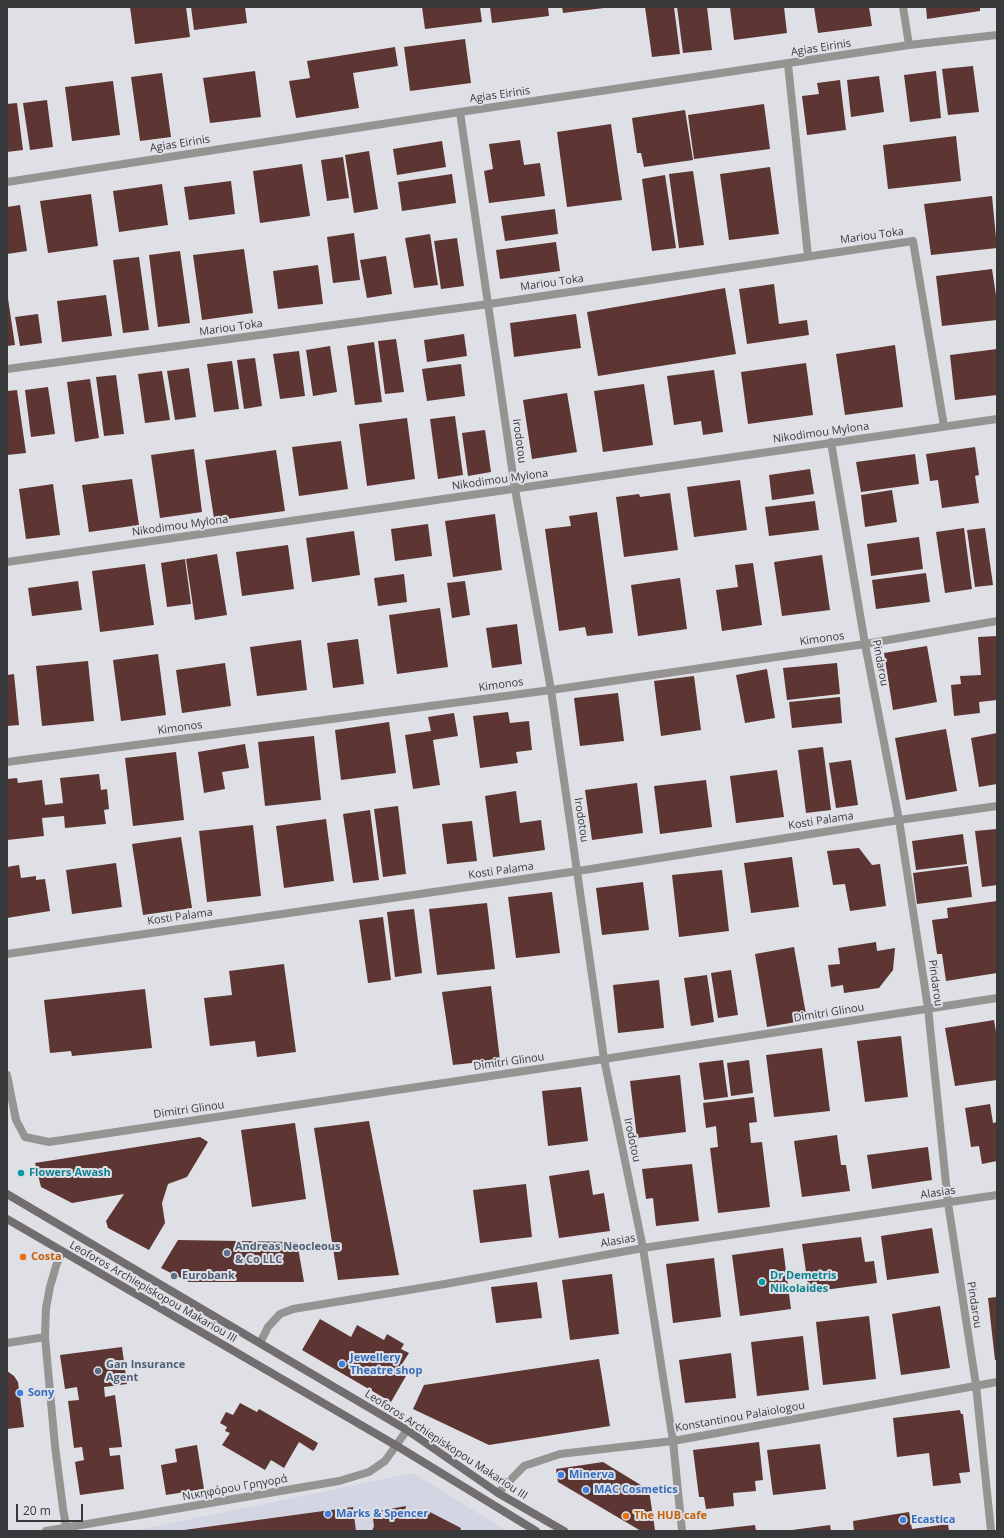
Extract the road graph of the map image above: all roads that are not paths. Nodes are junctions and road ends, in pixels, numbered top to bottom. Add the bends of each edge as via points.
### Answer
1 (903, 7) edge
2 (997, 35) edge
3 (909, 46) junction
4 (788, 64) junction
5 (460, 112) junction
6 (7, 182) edge
7 (808, 256) junction
8 (489, 304) junction
9 (7, 369) edge
10 (997, 419) edge
11 (944, 426) junction
12 (831, 442) junction
13 (515, 489) junction
14 (7, 562) edge
15 (997, 621) edge
16 (865, 644) junction
17 (551, 690) junction
18 (7, 762) edge
19 (997, 806) edge
20 (899, 820) junction
21 (578, 871) junction
22 (7, 954) edge
23 (997, 998) edge
24 (928, 1008) junction
25 (604, 1059) junction
26 (7, 1075) edge
27 (7, 1194) edge
28 (997, 1195) edge
29 (948, 1202) junction
30 (7, 1219) edge
31 (643, 1248) junction
32 (62, 1252) junction
33 (45, 1337) junction
34 (7, 1343) edge
35 (260, 1343) junction
36 (997, 1382) edge
37 (976, 1385) junction
38 (407, 1430) junction
39 (673, 1441) junction
40 (397, 1446) junction
41 (498, 1492) junction
42 (66, 1529) edge
43 (46, 1531) edge
44 (536, 1531) edge
45 (564, 1531) edge
46 (682, 1531) edge
47 (991, 1531) edge

1 - 3 street
2 - 3 street, Agias Eirinis
3 - 4 street, Agias Eirinis
4 - 5 street, Agias Eirinis
4 - 7 street
5 - 6 street, Agias Eirinis
5 - 8 street, Irodotou
7 - 8 street, Mariou Toka
7 - 11 street, Mariou Toka via 913,241
8 - 9 street, Mariou Toka
8 - 13 street, Irodotou
10 - 11 street, Nikodimou Mylona
11 - 12 street, Nikodimou Mylona
12 - 13 street, Nikodimou Mylona
12 - 16 street, Pindarou
13 - 14 street, Nikodimou Mylona
13 - 17 street, Irodotou
15 - 16 street, Kimonos
16 - 17 street, Kimonos
16 - 20 street, Pindarou
17 - 18 street, Kimonos
17 - 21 street, Irodotou
19 - 20 street, Kosti Palama
20 - 21 street, Kosti Palama
20 - 24 street, Pindarou
21 - 22 street, Kosti Palama
21 - 25 street, Irodotou
23 - 24 street, Dimitri Glinou
24 - 25 street, Dimitri Glinou
24 - 29 street, Pindarou
25 - 26 street, Dimitri Glinou via 49,1142 25,1137 16,1120
25 - 31 street, Irodotou
27 - 35 main road, Leoforos Archiepiskopou Makariou III
28 - 29 street, Alasias
29 - 31 street, Alasias
29 - 37 street, Pindarou
30 - 32 main road, Leoforos Archiepiskopou Makariou III
31 - 35 street, Alasias via 293,1309 280,1314 268,1327
31 - 39 street, Irodotou
32 - 33 street via 50,1287
32 - 40 main road, Leoforos Archiepiskopou Makariou III
33 - 34 street
33 - 42 street
35 - 38 main road, Leoforos Archiepiskopou Makariou III
36 - 37 street, Konstantinou Palaiologou
37 - 39 street, Konstantinou Palaiologou
37 - 47 street, Pindarou
38 - 40 street, Νικηφόρου Γρηγορά
38 - 41 main road, Leoforos Archiepiskopou Makariou III
39 - 41 street, Konstantinou Palaiologou via 560,1454 524,1466
39 - 46 street, Irodotou
40 - 42 street, Νικηφόρου Γρηγορά via 385,1461 369,1472 339,1481
40 - 44 main road, Leoforos Archiepiskopou Makariou III
41 - 45 main road, Leoforos Archiepiskopou Makariou III
42 - 43 street, Νικηφόρου Γρηγορά

